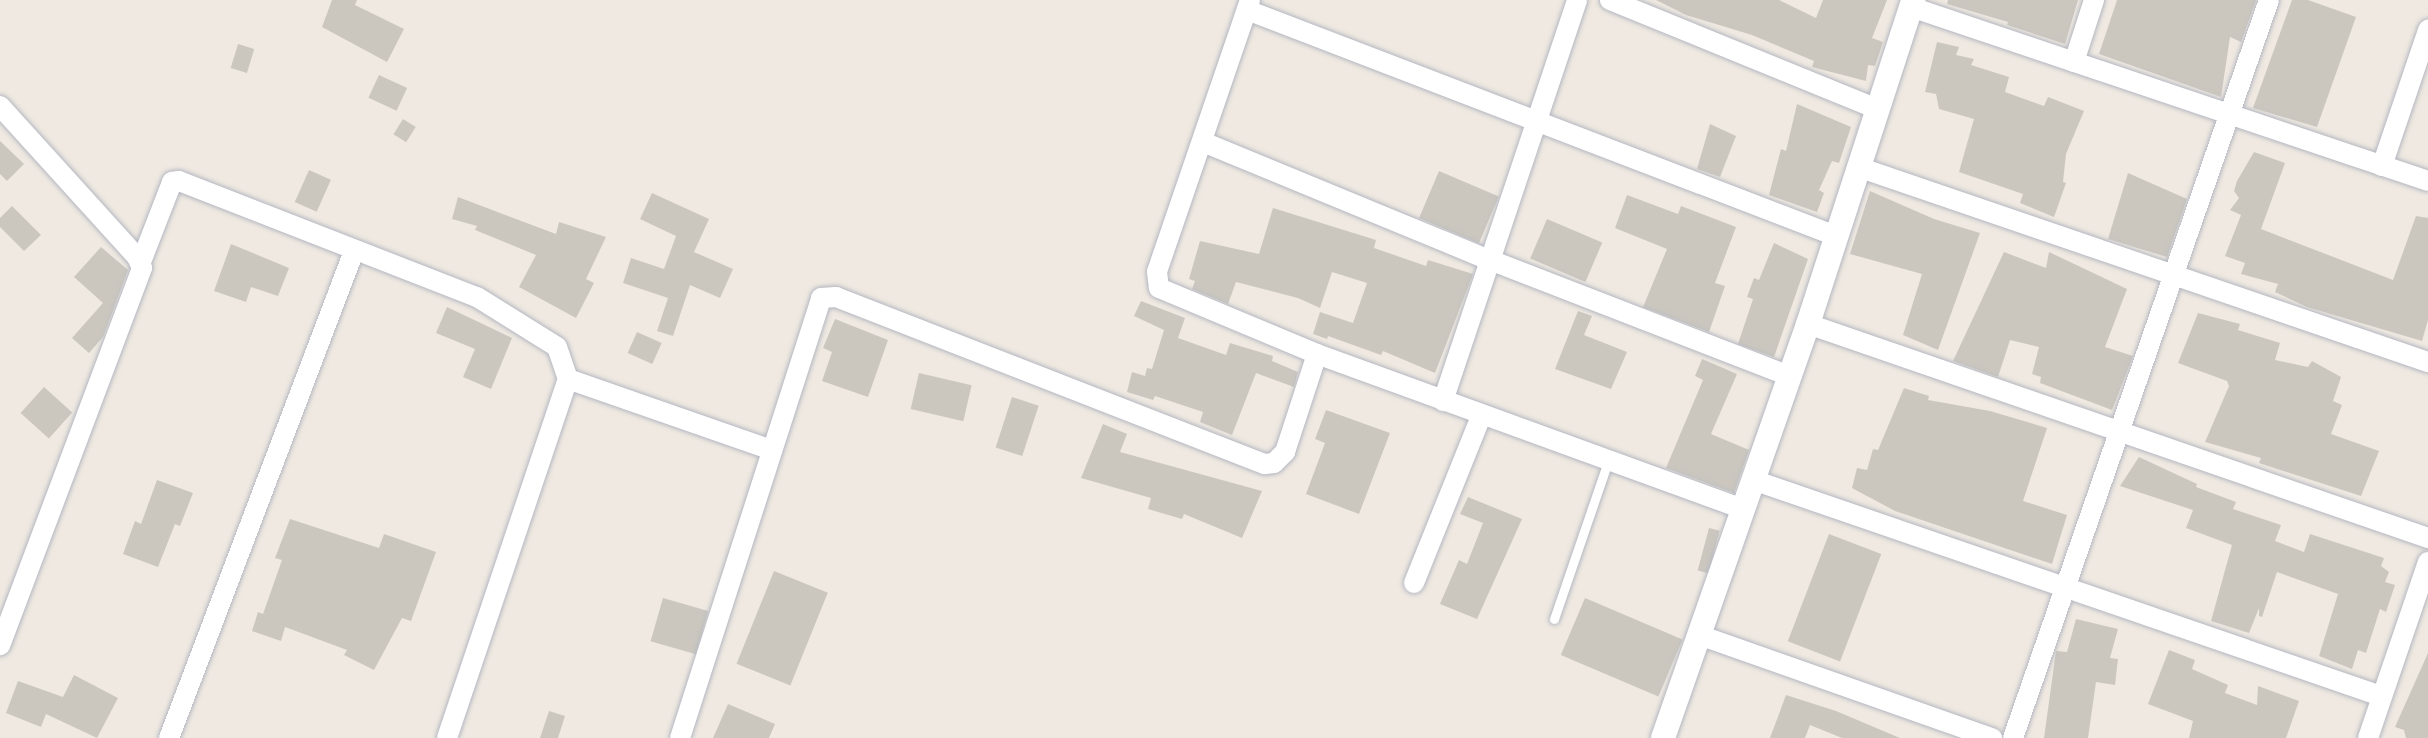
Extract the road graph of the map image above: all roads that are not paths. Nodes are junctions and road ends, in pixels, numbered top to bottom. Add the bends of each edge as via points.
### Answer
1 (1577, 0) edge
2 (1610, 0) edge
3 (2094, 0) edge
4 (2269, 0) edge
5 (1912, 4) edge
6 (1249, 5) edge
7 (2428, 30) edge
8 (2074, 62) junction
9 (0, 106) edge
10 (1877, 109) junction
11 (2230, 112) junction
12 (1537, 124) junction
13 (1203, 142) junction
14 (2382, 166) junction
15 (1861, 168) junction
16 (2428, 181) edge
17 (1836, 236) junction
18 (354, 251) junction
19 (1490, 260) junction
20 (141, 262) junction
21 (2173, 277) junction
22 (1808, 324) junction
23 (1317, 354) junction
24 (2428, 362) edge
25 (1789, 376) junction
26 (568, 379) junction
27 (1443, 401) junction
28 (1481, 416) junction
29 (2119, 432) junction
30 (772, 450) junction
31 (1608, 461) junction
32 (1753, 480) junction
33 (1741, 508) junction
34 (2428, 538) edge
35 (2428, 562) edge
36 (1414, 583) dead end
37 (2066, 586) junction
38 (2421, 606) edge
39 (1554, 619) dead end
40 (1700, 635) junction
41 (0, 645) edge
42 (2380, 696) junction
43 (169, 738) edge
44 (447, 738) edge
45 (680, 738) edge
46 (1662, 738) edge
47 (1992, 738) edge
48 (2013, 738) edge
49 (2367, 738) edge

1 - 12 street
2 - 10 street
3 - 8 street
4 - 11 street
5 - 8 street
5 - 10 street
6 - 12 street
6 - 13 street
7 - 14 street
8 - 11 street
9 - 20 street
10 - 15 street
11 - 14 street
11 - 21 street
12 - 17 street
12 - 19 street
13 - 19 street
13 - 23 street via 1157,272 1159,288
14 - 16 street
15 - 17 street
15 - 21 street
17 - 22 street
18 - 20 street via 222,195 175,180
18 - 26 street via 477,297 544,336 556,347
18 - 43 street
19 - 25 street
19 - 27 street
20 - 41 street via 141,272
21 - 24 street
21 - 29 street
22 - 25 street
22 - 29 street
23 - 27 street
23 - 30 street via 1285,452 1274,463 1265,464 828,296 817,303
25 - 32 street
26 - 30 street
26 - 44 street
27 - 28 street
28 - 31 street
28 - 36 street
29 - 34 street
29 - 37 street
30 - 45 street
31 - 33 street
31 - 39 lane
32 - 33 street
32 - 37 street
33 - 40 street
35 - 38 street
37 - 42 street
37 - 48 street
38 - 42 street
40 - 46 street
40 - 47 street
42 - 49 street

